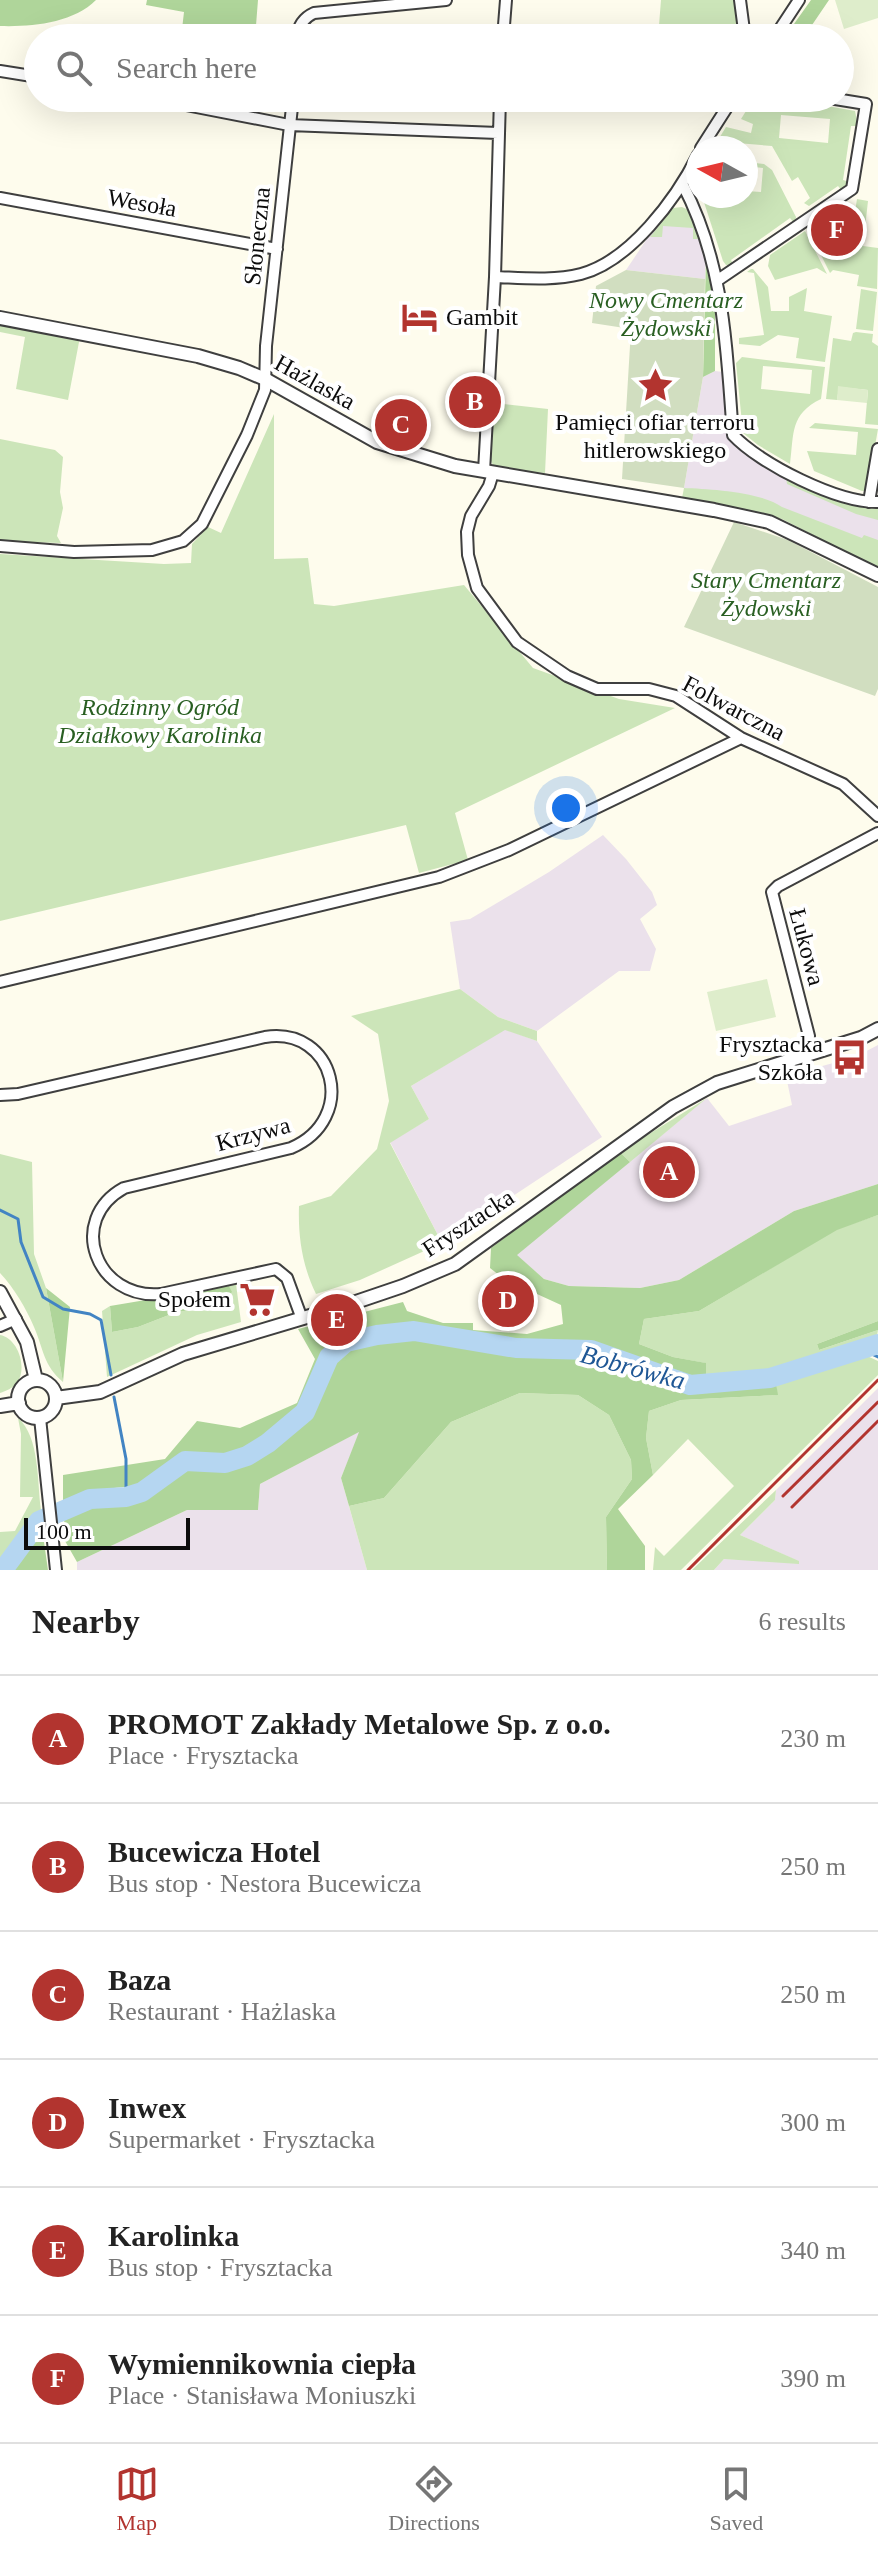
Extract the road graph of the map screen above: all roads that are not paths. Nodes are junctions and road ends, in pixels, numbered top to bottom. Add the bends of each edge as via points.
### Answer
1 (446, 0) edge
2 (506, 0) edge
3 (740, 0) edge
4 (799, 0) edge
5 (301, 24) edge
6 (504, 24) edge
7 (743, 24) edge
8 (783, 24) edge
9 (0, 71) edge
10 (24, 75) edge
11 (854, 102) edge
12 (222, 112) edge
13 (291, 112) edge
14 (499, 112) edge
15 (724, 112) edge
16 (289, 125) junction
17 (498, 133) junction
18 (709, 136) edge
19 (686, 179) edge
20 (683, 185) junction
21 (0, 198) edge
22 (277, 249) junction
23 (495, 277) junction
24 (718, 280) junction
25 (0, 318) edge
26 (265, 379) junction
27 (878, 449) edge
28 (489, 472) junction
29 (873, 502) edge
30 (0, 546) edge
31 (878, 575) edge
32 (741, 738) junction
33 (878, 816) edge
34 (878, 833) edge
35 (0, 982) edge
36 (878, 1029) edge
37 (809, 1036) dead end
38 (0, 1095) edge
39 (0, 1292) edge
40 (16, 1319) junction
41 (302, 1319) junction
42 (0, 1326) edge
43 (36, 1380) junction
44 (56, 1398) junction
45 (19, 1403) junction
46 (0, 1406) edge
47 (40, 1418) junction
48 (56, 1570) edge

1 - 5 street via 306,16
2 - 6 street
3 - 7 street
4 - 8 street
9 - 10 street
11 - 24 street via 866,104 852,189
12 - 16 street
13 - 16 street, Słoneczna
14 - 17 street
15 - 18 street
16 - 17 street
16 - 22 street, Słoneczna
17 - 23 street
19 - 20 street
20 - 23 street via 636,239 603,266 550,278
20 - 24 street
21 - 22 street, Wesoła
22 - 26 street, Słoneczna
23 - 28 street
24 - 29 street via 733,435 783,470 852,501
25 - 26 street, Hażlaska via 198,356
26 - 28 street, Hażlaska via 377,442
26 - 30 street, Słoneczna via 247,435 208,514 190,537 168,547 137,551
27 - 29 street
28 - 31 street, Hażlaska via 769,522
28 - 32 street, Folwarczna via 489,486 471,516 468,555 477,588 517,642 597,689 649,689 676,696
32 - 33 street, Folwarczna via 843,784
32 - 35 street via 509,850 439,877
34 - 37 street, Łukowa via 772,892
36 - 41 street, Frysztacka via 717,1083 673,1107 455,1264
38 - 41 street, Krzywa via 265,1037 282,1036 307,1045 324,1065 332,1088 328,1115 312,1136 291,1148 124,1188 104,1205 93,1237 108,1276 141,1294 281,1271
39 - 40 street
40 - 42 street
40 - 43 street
41 - 44 street, Frysztacka via 183,1354 100,1392
43 - 44 street via 52,1387
43 - 45 street via 24,1385
44 - 47 street via 50,1413
45 - 46 street
45 - 47 street via 29,1416
47 - 48 street

